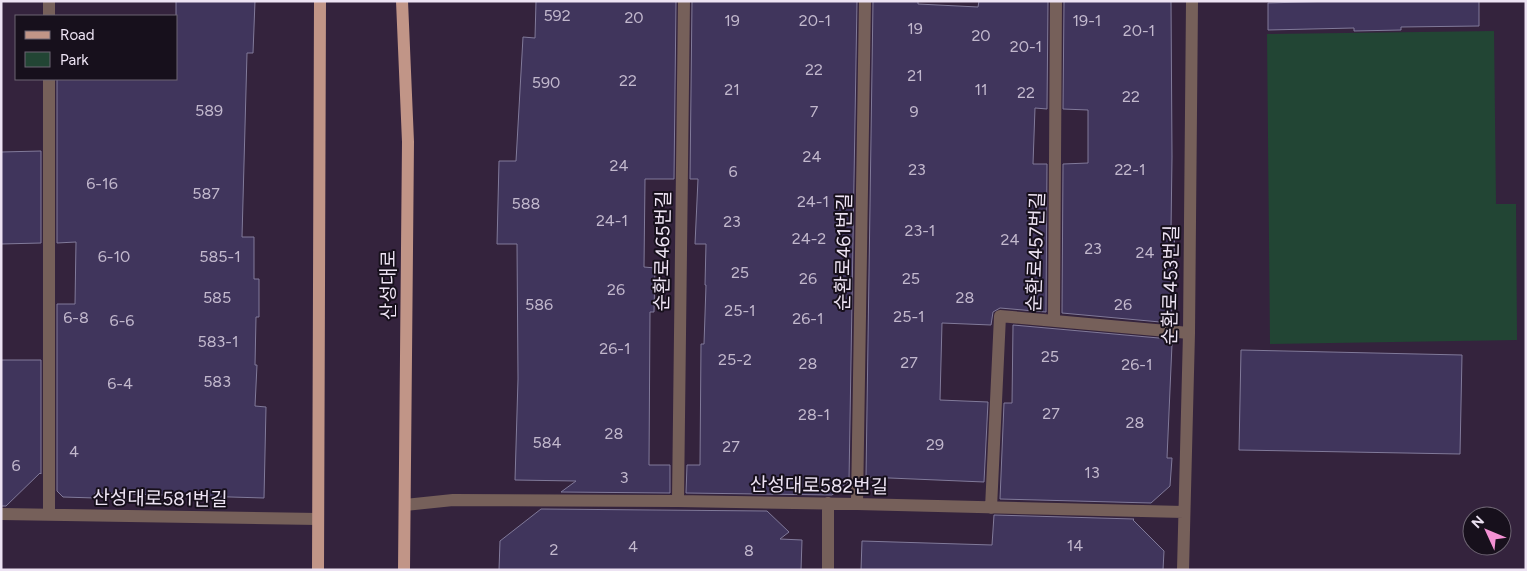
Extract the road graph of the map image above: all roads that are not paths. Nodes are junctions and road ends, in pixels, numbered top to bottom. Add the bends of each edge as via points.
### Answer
1 (49, 1) edge
2 (320, 1) edge
3 (402, 1) edge
4 (684, 1) edge
5 (865, 1) edge
6 (1056, 1) edge
7 (1192, 1) edge
8 (49, 15) edge
9 (49, 80) edge
10 (1054, 320) junction
11 (1189, 333) junction
12 (678, 501) junction
13 (828, 503) junction
14 (857, 504) junction
15 (405, 505) junction
16 (991, 508) junction
17 (1184, 512) junction
18 (1, 514) edge
19 (49, 514) junction
20 (318, 519) junction
21 (318, 570) edge
22 (404, 570) edge
23 (828, 570) edge
24 (1183, 570) edge

1 - 8 street
2 - 20 main road
3 - 15 main road, 산성대로 via 408,142
4 - 12 street, 순환로465번길
5 - 14 street, 순환로461번길
6 - 10 street, 순환로457번길
7 - 11 street, 순환로453번길
9 - 19 street
10 - 11 street
10 - 16 street, 순환로457번길 via 1000,316
11 - 17 street, 순환로453번길
12 - 13 street, 산성대로582번길
12 - 15 street, 산성대로582번길 via 453,500
13 - 14 street, 산성대로582번길
13 - 23 street
14 - 16 street, 산성대로582번길
15 - 22 main road, 산성대로
16 - 17 street, 산성대로582번길
17 - 24 street, 순환로453번길
18 - 19 street, 산성대로581번길
19 - 20 street, 산성대로581번길
20 - 21 main road

